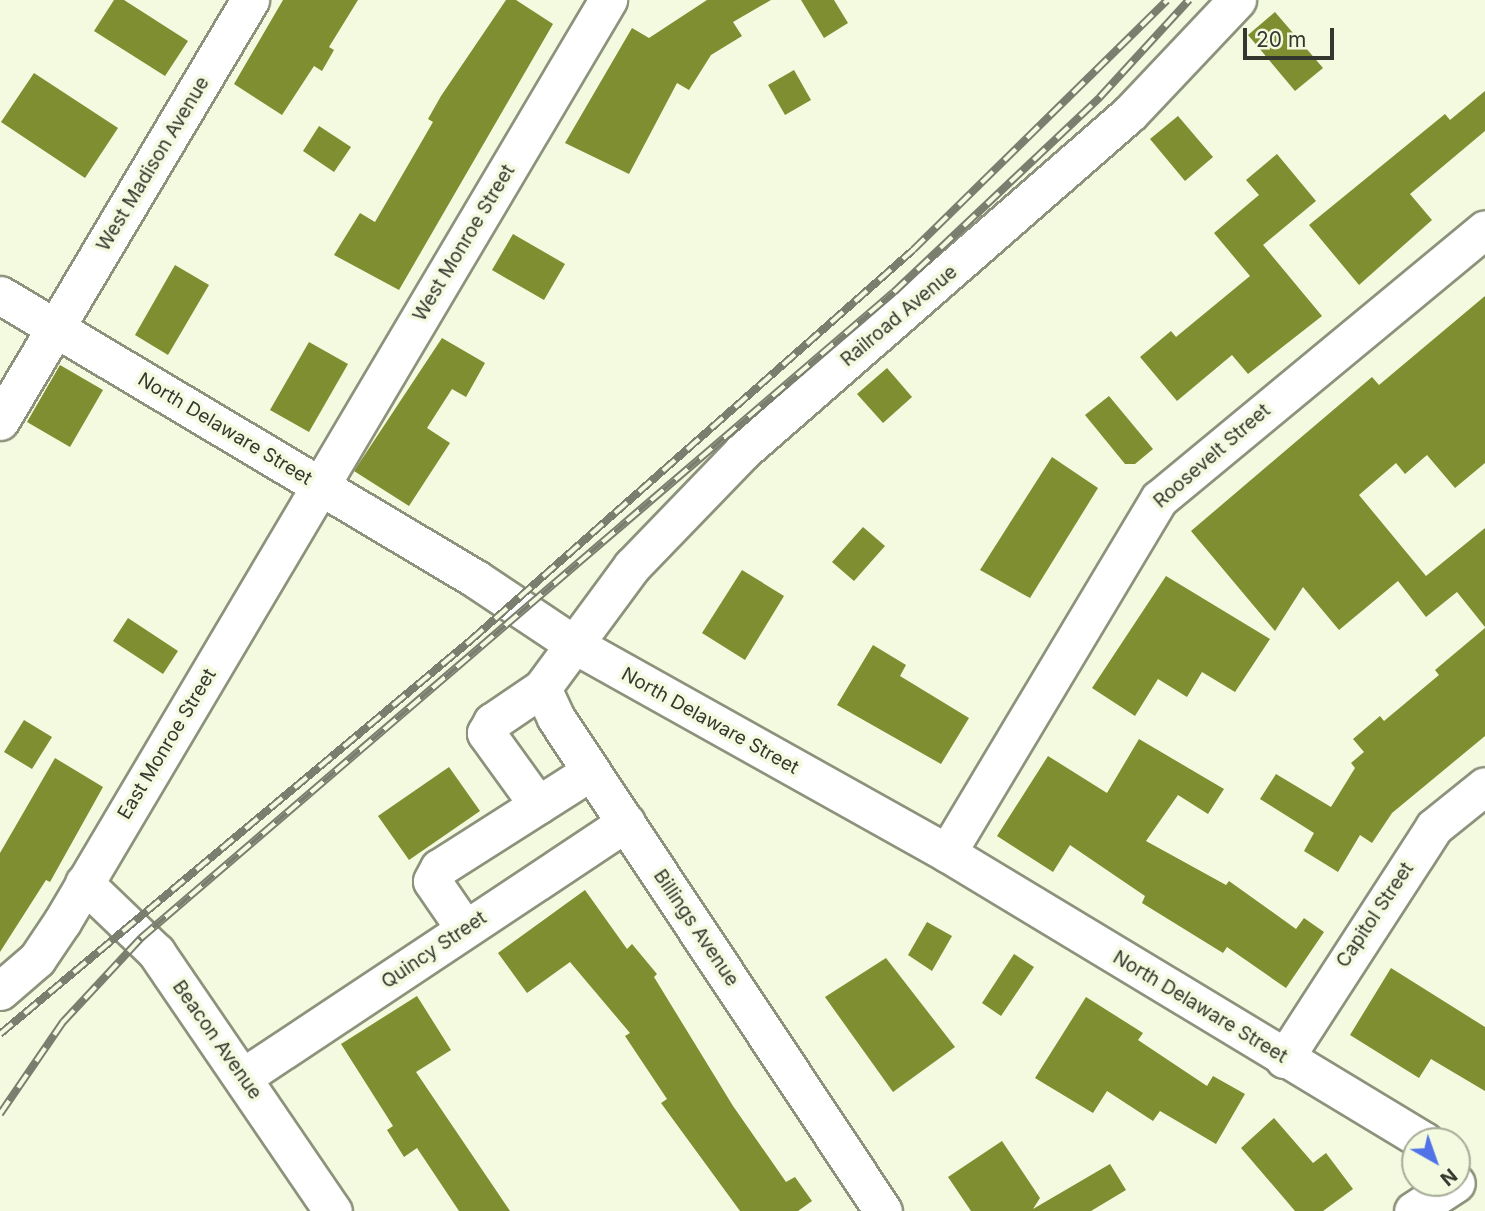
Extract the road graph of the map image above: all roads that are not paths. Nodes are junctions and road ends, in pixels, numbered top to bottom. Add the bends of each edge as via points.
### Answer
1 (250, 0) edge
2 (1237, 0) edge
3 (599, 3) edge
4 (1485, 229) edge
5 (0, 295) edge
6 (55, 328) junction
7 (0, 421) edge
8 (320, 486) junction
9 (575, 645) junction
10 (542, 688) junction
11 (591, 771) junction
12 (1485, 786) edge
13 (538, 805) junction
14 (626, 823) junction
15 (947, 853) junction
16 (84, 883) junction
17 (465, 929) junction
18 (0, 991) edge
19 (1284, 1059) junction
20 (243, 1076) junction
21 (1401, 1128) edge
22 (332, 1210) edge
23 (883, 1211) edge

1 - 6 street, West Madison Avenue
2 - 9 street, Railroad Avenue via 1130,113 742,452 632,566
3 - 8 street, West Monroe Street
4 - 15 street, Roosevelt Street via 1159,499
5 - 6 street, North Delaware Street
6 - 7 street, West Madison Avenue
6 - 8 street, North Delaware Street
8 - 9 street, North Delaware Street
8 - 16 street, East Monroe Street
9 - 10 street
9 - 15 street, North Delaware Street
10 - 11 street, Billings Avenue
10 - 13 street via 492,722 486,733
11 - 13 street
11 - 14 street, Billings Avenue
12 - 19 street, Capitol Street via 1434,827
13 - 17 street via 439,868 432,881
14 - 17 street, Quincy Street
14 - 23 street, Billings Avenue
15 - 19 street, North Delaware Street
16 - 18 street, East Monroe Street via 37,959
16 - 20 street, Beacon Avenue via 156,951
17 - 20 street, Quincy Street
19 - 21 street, North Delaware Street
20 - 22 street, Beacon Avenue

